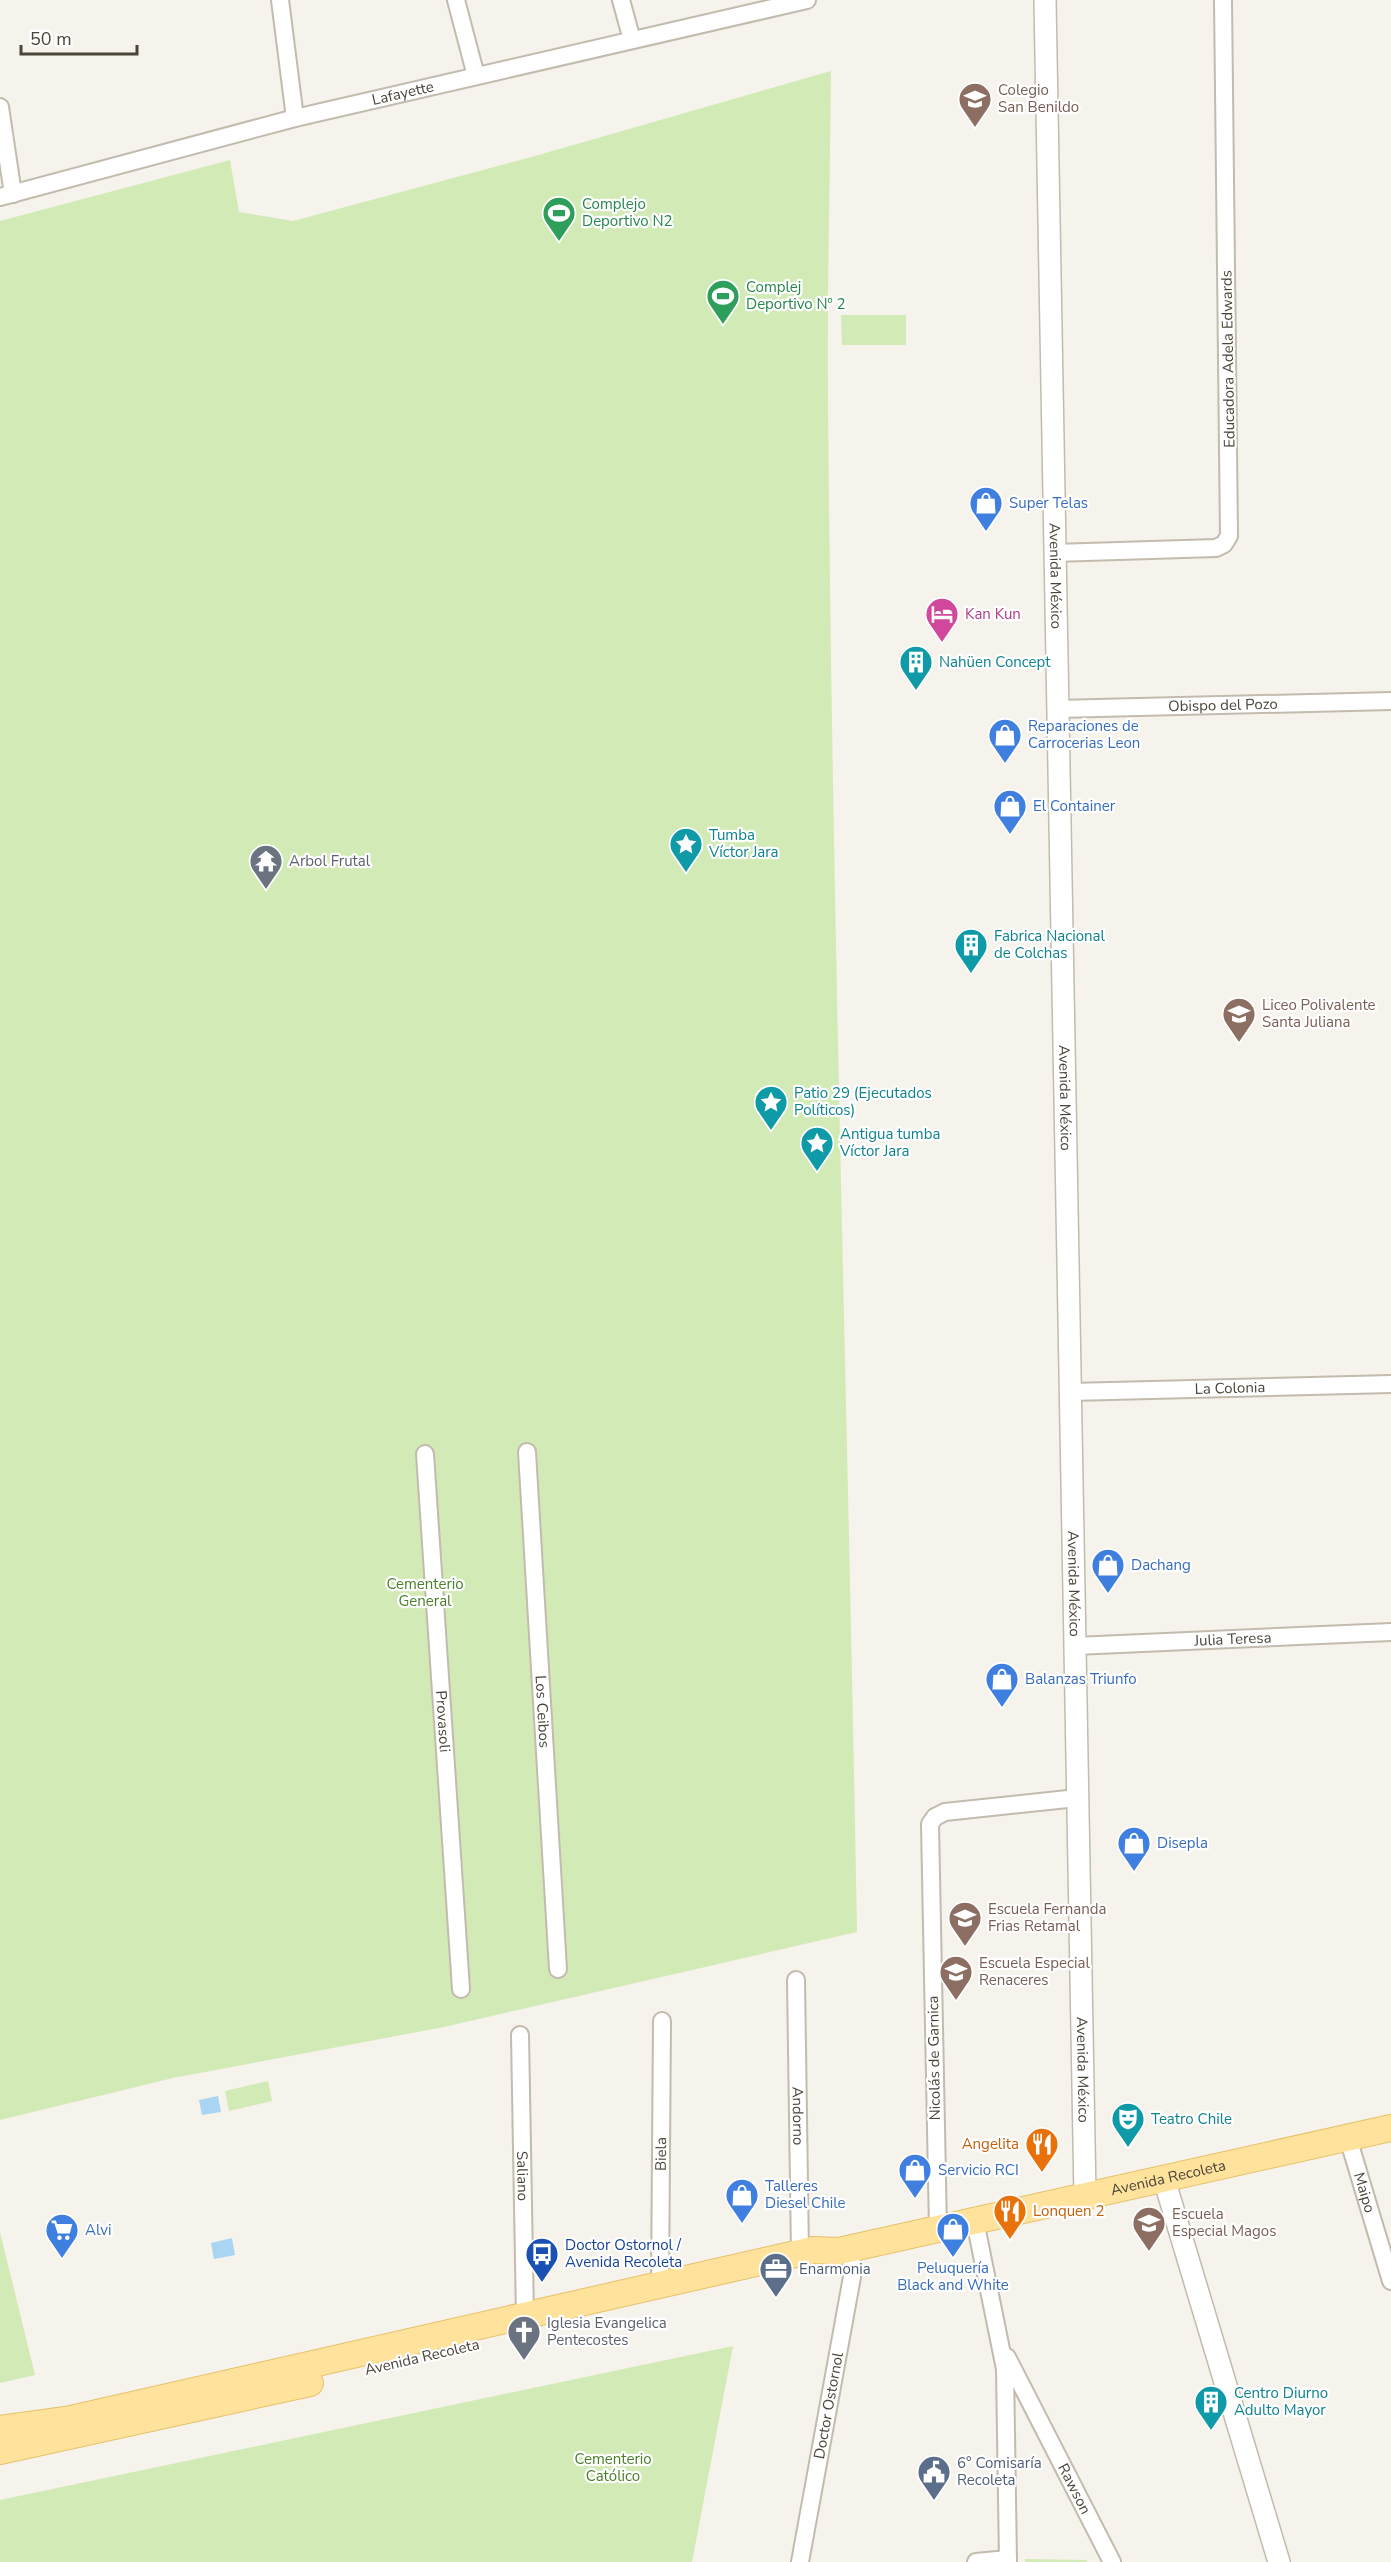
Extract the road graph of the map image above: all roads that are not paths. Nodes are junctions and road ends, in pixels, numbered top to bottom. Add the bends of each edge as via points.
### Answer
1 (280, 0) edge
2 (456, 0) edge
3 (621, 0) edge
4 (807, 0) edge
5 (1045, 0) edge
6 (1223, 0) edge
7 (787, 2) edge
8 (632, 40) junction
9 (476, 76) junction
10 (0, 107) edge
11 (295, 118) junction
12 (7, 196) edge
13 (1054, 553) junction
14 (1391, 701) edge
15 (1057, 709) junction
16 (1391, 1384) edge
17 (1070, 1392) junction
18 (527, 1452) dead end
19 (425, 1454) dead end
20 (1391, 1632) edge
21 (1075, 1646) junction
22 (1077, 1798) junction
23 (558, 1969) dead end
24 (796, 1980) dead end
25 (461, 1989) dead end
26 (662, 2021) dead end
27 (520, 2035) dead end
28 (1391, 2128) edge
29 (1348, 2138) junction
30 (1164, 2179) junction
31 (1085, 2196) junction
32 (975, 2221) junction
33 (938, 2229) junction
34 (845, 2250) junction
35 (800, 2253) junction
36 (1391, 2281) edge
37 (660, 2286) junction
38 (525, 2317) junction
39 (1002, 2348) junction
40 (1037, 2417) junction
41 (1007, 2424) junction
42 (0, 2429) edge
43 (0, 2451) edge
44 (1008, 2560) edge
45 (800, 2562) edge
46 (976, 2562) edge
47 (1112, 2562) edge
48 (1279, 2562) edge

1 - 11 street
2 - 9 street
3 - 8 street
4 - 7 street, Lafayette
5 - 13 street, Avenida México
6 - 13 street, Educadora Adela Edwards via 1229,536 1216,549
7 - 8 street, Lafayette
8 - 9 street, Lafayette
9 - 11 street, Lafayette
10 - 12 street
11 - 12 street, Lafayette
13 - 15 street, Avenida México
14 - 15 street, Obispo del Pozo
15 - 17 street, Avenida México
16 - 17 street, La Colonia
17 - 21 street, Avenida México
18 - 23 street, Los Ceibos
19 - 25 street, Provasoli
20 - 21 street, Julia Teresa
21 - 22 street, Avenida México
22 - 31 street, Avenida México
22 - 33 street, Nicolás de Garnica via 945,1812 930,1824
24 - 35 street, Andorno
26 - 37 street, Biela
27 - 38 street, Saliano
28 - 29 main road, Avenida Recoleta
29 - 30 main road, Avenida Recoleta
29 - 36 street, Maipo
30 - 31 main road, Avenida Recoleta
30 - 48 street
31 - 32 main road, Avenida Recoleta
32 - 33 main road, Avenida Recoleta
32 - 39 street
33 - 34 main road, Avenida Recoleta
34 - 35 main road, Avenida Recoleta
34 - 43 main road, Avenida Recoleta via 795,2271
34 - 45 street, Doctor Ostornol via 852,2277
35 - 37 main road, Avenida Recoleta
37 - 38 main road, Avenida Recoleta
38 - 42 main road, Avenida Recoleta via 70,2419
39 - 40 street, Rawson
39 - 41 street
40 - 41 street via 1023,2417
40 - 47 street, Rawson
41 - 44 street
44 - 46 street

